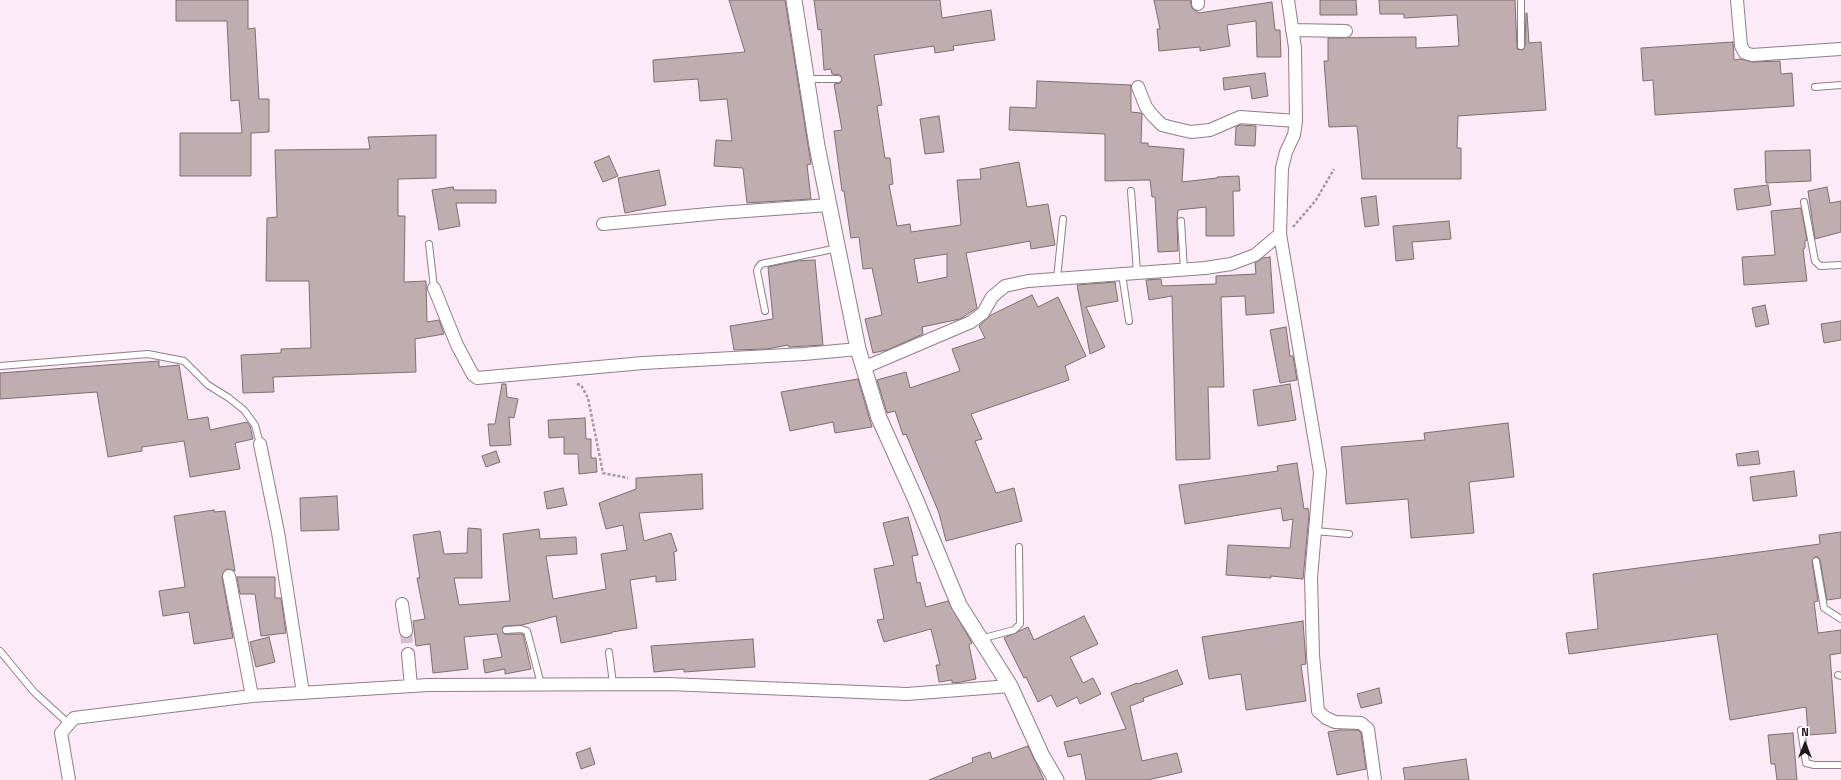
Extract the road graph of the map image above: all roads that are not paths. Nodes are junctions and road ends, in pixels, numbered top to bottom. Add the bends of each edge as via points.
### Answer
1 (794, 0) edge
2 (1288, 0) edge
3 (1521, 0) edge
4 (1737, 0) edge
5 (1292, 30) junction
6 (1346, 31) dead end
7 (1521, 46) dead end
8 (1841, 49) edge
9 (838, 78) dead end
10 (807, 79) junction
11 (1841, 85) edge
12 (1138, 87) dead end
13 (1815, 87) dead end
14 (1296, 121) junction
15 (1131, 191) dead end
16 (1804, 202) dead end
17 (829, 205) junction
18 (1063, 219) dead end
19 (1181, 221) dead end
20 (603, 224) dead end
21 (1280, 234) junction
22 (429, 244) dead end
23 (838, 248) junction
24 (1841, 265) edge
25 (1184, 270) junction
26 (1137, 272) junction
27 (1122, 274) junction
28 (1057, 279) junction
29 (434, 288) joint
30 (765, 312) dead end
31 (1129, 321) dead end
32 (858, 349) junction
33 (0, 366) edge
34 (863, 368) junction
35 (260, 444) joint
36 (1315, 531) junction
37 (1349, 534) dead end
38 (1019, 547) dead end
39 (1816, 562) dead end
40 (229, 576) dead end
41 (402, 604) dead end
42 (1841, 619) edge
43 (506, 630) dead end
44 (406, 631) tunnel mouth
45 (980, 639) junction
46 (0, 651) edge
47 (609, 652) dead end
48 (408, 654) tunnel mouth
49 (541, 684) junction
50 (613, 684) junction
51 (411, 686) junction
52 (1010, 686) junction
53 (303, 693) junction
54 (252, 696) junction
55 (69, 724) junction
56 (1801, 730) dead end
57 (1841, 765) edge
58 (69, 780) edge
59 (1056, 780) edge
60 (1375, 780) edge

1 - 10 street
2 - 5 street
3 - 7 lane
4 - 8 street via 1741,46 1745,53 1752,55
5 - 6 street
5 - 14 street via 1295,48
9 - 10 lane
10 - 17 street
11 - 13 lane
12 - 14 street via 1146,107 1162,125 1191,132 1210,130 1240,116
14 - 21 street via 1294,135 1282,168
15 - 26 lane
16 - 24 lane via 1815,261 1820,266
17 - 20 street
17 - 23 street
18 - 28 lane
19 - 25 lane
21 - 25 street via 1255,255 1231,264
21 - 36 street via 1319,465
22 - 29 lane
23 - 30 lane via 761,264 757,271
23 - 32 street
25 - 26 street
26 - 27 street
27 - 28 street
27 - 31 lane
28 - 34 street via 1005,286 992,297 983,313 971,322
29 - 32 street via 457,345 477,378 643,363
32 - 34 street
33 - 35 lane via 148,354 184,361 208,385 244,410 255,425
34 - 45 street via 879,418 959,605
35 - 53 street via 278,532
36 - 37 lane
36 - 60 street via 1311,578 1313,655 1318,711 1335,722 1361,723 1368,728
38 - 45 lane via 1019,627
39 - 42 lane via 1824,608
40 - 54 street
41 - 44 street
43 - 49 lane via 527,631
45 - 52 street
46 - 55 lane via 34,692
47 - 50 lane
48 - 51 street
49 - 50 street
49 - 51 street
50 - 52 street via 907,694
51 - 53 street
52 - 59 street via 1042,756
53 - 54 street
54 - 55 street via 74,718
55 - 58 street via 61,733
56 - 57 lane via 1806,763 1814,766

